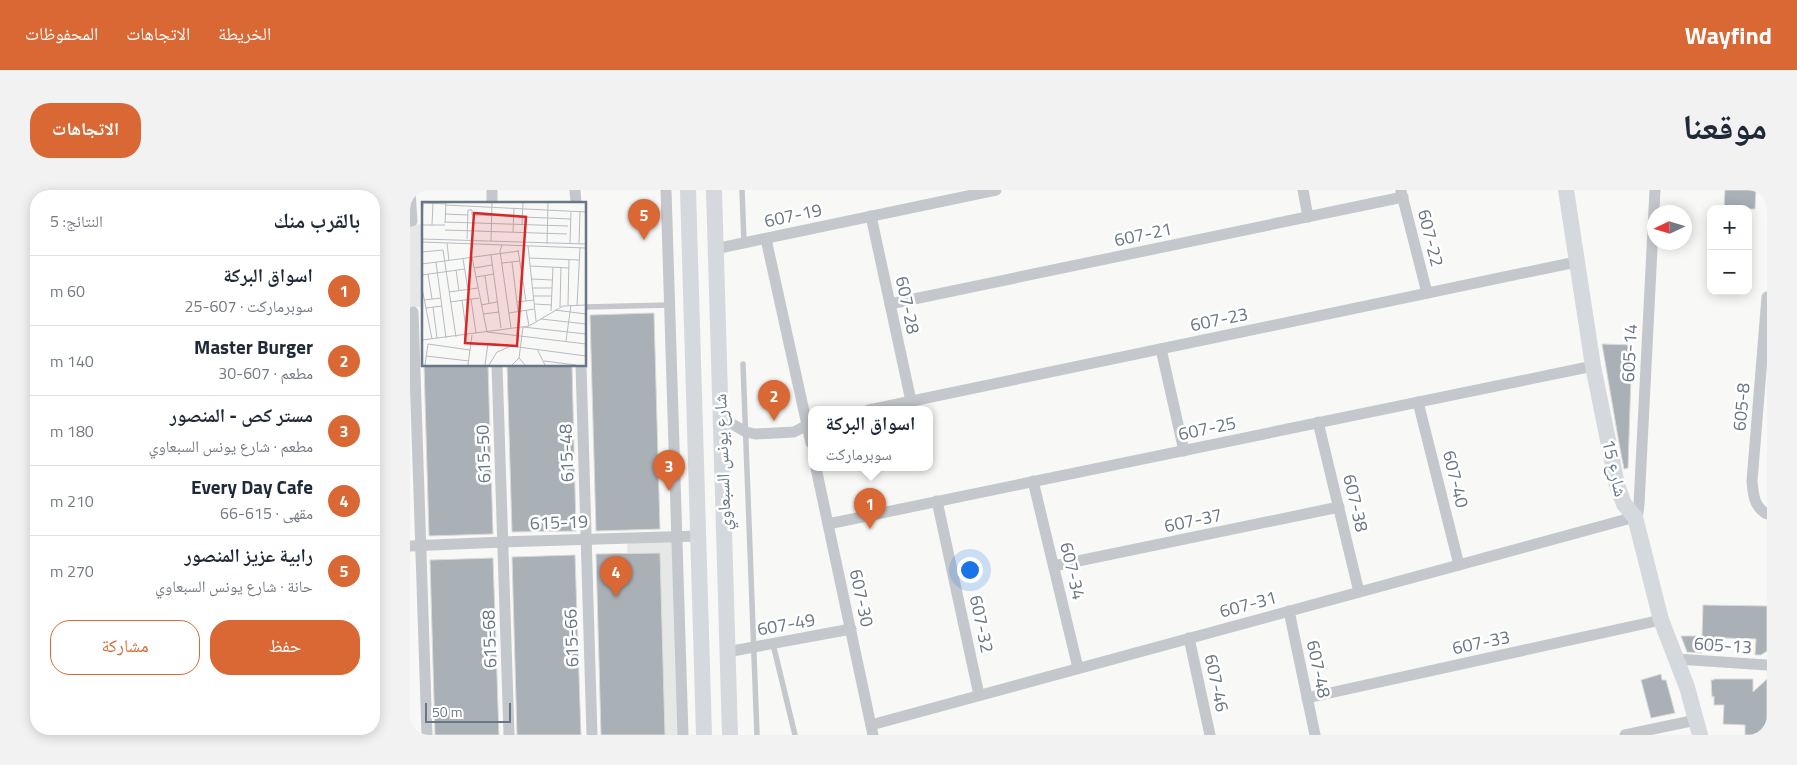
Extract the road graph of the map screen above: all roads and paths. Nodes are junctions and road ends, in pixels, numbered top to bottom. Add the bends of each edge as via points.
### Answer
1 (410, 190) edge
2 (666, 190) edge
3 (688, 190) edge
4 (714, 190) edge
5 (742, 190) edge
6 (996, 190) edge
7 (1303, 190) edge
8 (1566, 190) edge
9 (1655, 190) edge
10 (1402, 194) edge
11 (871, 216) junction
12 (1308, 217) junction
13 (415, 221) edge
14 (766, 239) junction
15 (744, 243) junction
16 (715, 249) junction
17 (1576, 262) junction
18 (1426, 294) junction
19 (1767, 298) edge
20 (890, 304) junction
21 (670, 305) junction
22 (586, 307) edge
23 (416, 312) edge
24 (1161, 349) junction
25 (743, 364) dead end
26 (497, 366) edge
27 (581, 366) edge
28 (1593, 366) junction
29 (911, 401) junction
30 (1418, 402) junction
31 (888, 406) edge
32 (720, 417) junction
33 (694, 418) junction
34 (808, 420) edge
35 (1318, 422) junction
36 (808, 425) edge
37 (746, 432) junction
38 (1184, 451) junction
39 (817, 471) edge
40 (1033, 481) junction
41 (937, 501) junction
42 (1339, 508) junction
43 (1767, 514) edge
44 (1635, 517) junction
45 (828, 524) junction
46 (677, 536) junction
47 (698, 536) junction
48 (586, 539) junction
49 (503, 542) junction
50 (414, 548) edge
51 (1459, 565) junction
52 (1054, 566) junction
53 (1359, 592) junction
54 (1289, 611) junction
55 (1661, 620) junction
56 (851, 629) junction
57 (1189, 638) junction
58 (773, 644) junction
59 (754, 647) junction
60 (727, 652) junction
61 (1677, 659) junction
62 (1767, 665) edge
63 (1078, 668) junction
64 (979, 695) junction
65 (1308, 698) junction
66 (1698, 727) edge
67 (872, 730) edge
68 (427, 735) edge
69 (509, 735) edge
70 (592, 735) edge
71 (683, 735) edge
72 (704, 735) edge
73 (730, 735) edge
74 (757, 735) edge
75 (795, 735) edge
76 (1210, 735) edge
77 (1315, 735) edge
78 (1625, 735) edge

1 - 13 street
2 - 21 street
3 - 33 main road, شارع يونس السبعاوي
4 - 16 main road, شارع يونس السبعاوي
5 - 15 lane
6 - 11 street, 607-19
7 - 12 street
8 - 17 main road, شارع 15
9 - 44 street, 605-14 via 1639,504
10 - 12 street, 607-21
10 - 18 street, 607-22
11 - 14 street, 607-19
11 - 20 street, 607-28
12 - 20 street, 607-21
14 - 15 street, 607-19
14 - 34 street
15 - 16 street, 607-19
16 - 32 main road, شارع يونس السبعاوي
17 - 18 street, 607-23
17 - 28 main road, شارع 15
18 - 24 street, 607-23
19 - 43 street, 605-8 via 1752,481 1757,505
20 - 29 street, 607-28
21 - 22 lane
21 - 46 street
23 - 50 street
24 - 29 street, 607-23
24 - 38 street
25 - 37 lane
26 - 49 street, 615-50
27 - 48 street, 615-48
28 - 30 street, 607-25
28 - 44 main road, شارع 15 via 1618,486 1624,504
29 - 31 street, 607-23
30 - 35 street, 607-25
30 - 51 street, 607-40
32 - 33 main road
32 - 37 street
32 - 60 main road, شارع يونس السبعاوي
33 - 47 main road, شارع يونس السبعاوي
35 - 38 street, 607-25
35 - 42 street, 607-38
36 - 37 street via 788,434
37 - 59 lane
38 - 40 street, 607-25
39 - 45 street, 607-30
40 - 41 street, 607-25
40 - 52 street, 607-34
41 - 45 street, 607-25
41 - 64 street, 607-32
42 - 52 street, 607-37
42 - 53 street, 607-38
44 - 51 street, 607-31
44 - 55 main road, شارع 15
45 - 56 street, 607-30
46 - 47 street, 615-19
46 - 48 street, 615-19
46 - 71 street
47 - 72 main road, شارع يونس السبعاوي
48 - 49 street, 615-19
48 - 70 street, 615-66
49 - 50 street, 615-19
49 - 69 street, 615-68
50 - 68 street
51 - 53 street, 607-31
52 - 63 street, 607-34
53 - 54 street, 607-31
54 - 57 street, 607-31
54 - 65 street, 607-48
55 - 61 main road, شارع 15
55 - 65 street, 607-33
56 - 58 street, 607-49
56 - 67 street, 607-30
57 - 63 street, 607-31
57 - 76 street, 607-46
58 - 59 street, 607-49
58 - 75 lane
59 - 60 street, 607-49
59 - 74 lane
60 - 73 main road, شارع يونس السبعاوي
61 - 62 street, 605-13
61 - 66 main road, شارع 15
63 - 64 street, 607-31
64 - 67 street, 607-31
65 - 77 street, 607-48
66 - 78 street

